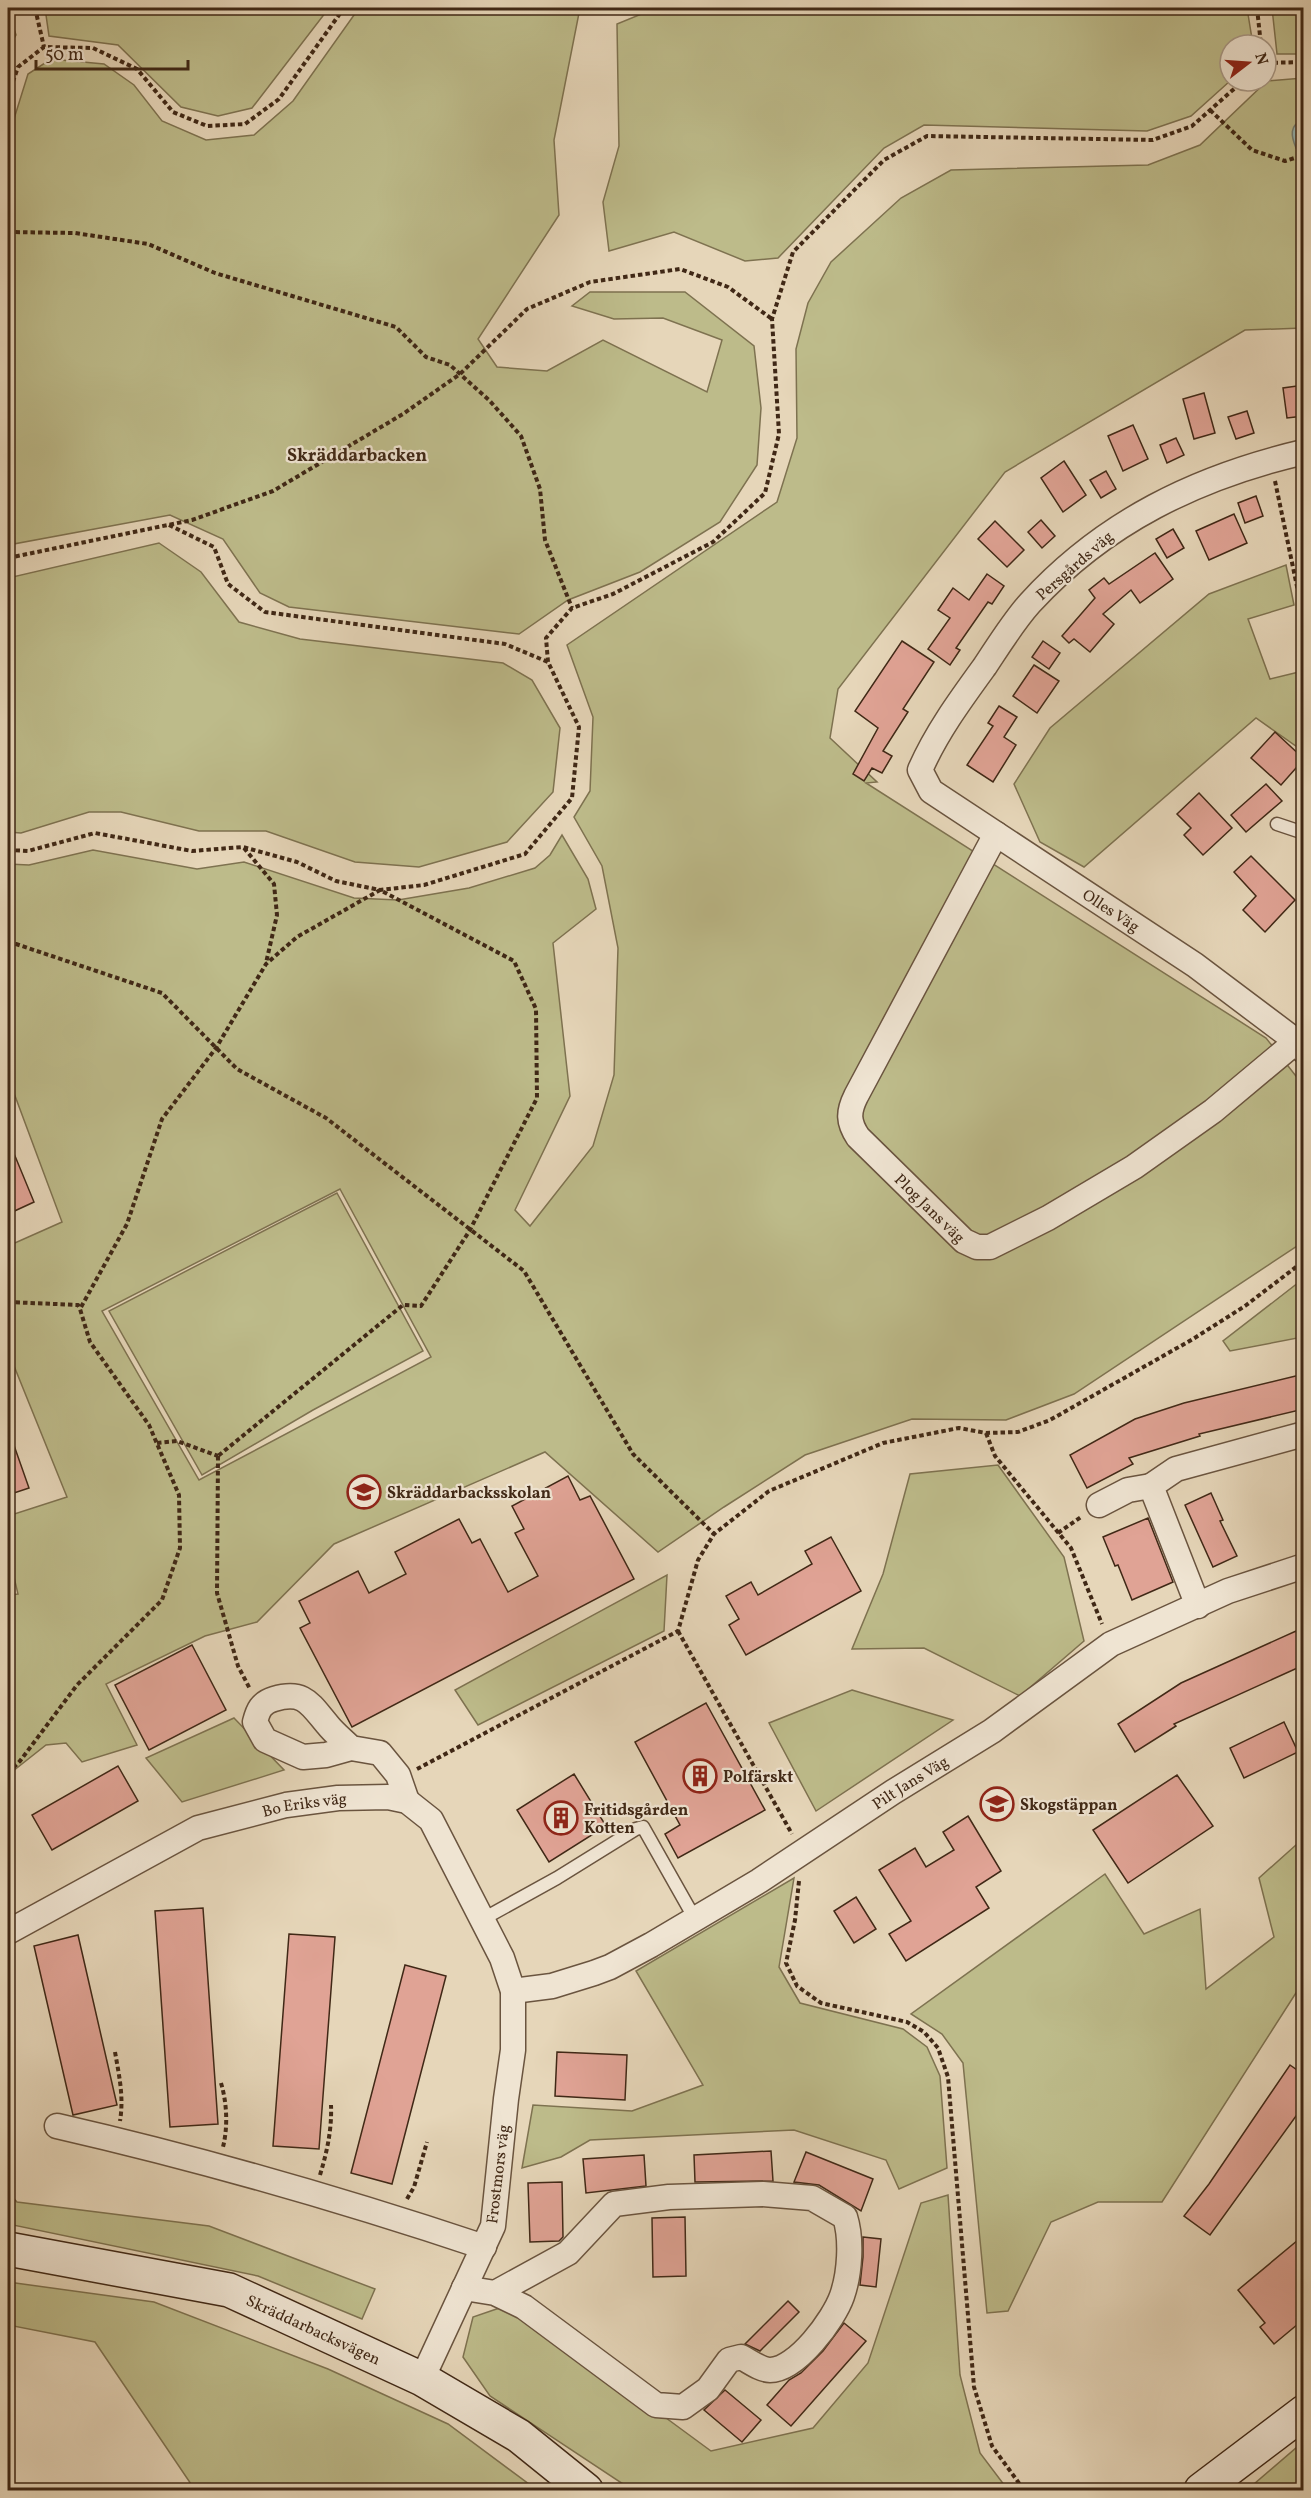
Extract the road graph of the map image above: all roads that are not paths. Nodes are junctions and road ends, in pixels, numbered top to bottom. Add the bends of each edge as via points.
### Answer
1 (1304, 453) edge
2 (920, 770) joint
3 (1277, 824) dead end
4 (1304, 832) edge
5 (996, 834) junction
6 (1301, 1042) edge
7 (1304, 1434) edge
8 (1151, 1486) junction
9 (1100, 1505) road end
10 (1304, 1566) edge
11 (1198, 1606) junction
12 (351, 1748) junction
13 (407, 1801) junction
14 (483, 1919) junction
15 (695, 1919) junction
16 (8, 1932) edge
17 (513, 1991) junction
18 (57, 2126) dead end
19 (484, 2247) junction
20 (8, 2248) edge
21 (464, 2288) junction
22 (495, 2293) junction
23 (422, 2379) junction
24 (1304, 2412) edge
25 (586, 2490) edge
26 (1201, 2490) edge

1 - 2 street, Persgårds väg via 1211,479 1168,499 1128,520 1073,561 1029,604 930,749
2 - 5 street, Olles Väg via 931,791
3 - 4 lane
5 - 6 street, Olles Väg via 1195,965
5 - 6 street, Plog Jans väg via 849,1113 851,1127 858,1137 964,1241 977,1247 990,1246 1092,1193 1214,1111
7 - 8 street via 1176,1468
8 - 9 street via 1128,1490
8 - 11 street
10 - 11 street, Pilt Jans Väg via 1228,1591
11 - 15 street, Pilt Jans Väg via 1111,1644 993,1731
12 - 12 street via 303,1757 265,1740 255,1722 259,1707 269,1700 297,1695 313,1705
12 - 13 street via 380,1753 398,1775
13 - 14 street via 431,1820
13 - 16 street, Bo Eriks väg via 388,1797 338,1798 286,1805 198,1828
14 - 15 lane via 643,1827
14 - 17 street
15 - 17 street, Pilt Jans Väg via 610,1967 552,1986
17 - 19 street, Frostmors väg via 513,2049 493,2226
18 - 19 street via 219,2166
19 - 21 street, Frostmors väg
20 - 23 street, Skräddarbacksvägen via 229,2290
21 - 22 street
21 - 23 street, Frostmors väg
22 - 22 street via 524,2307 656,2405 683,2408 708,2389 729,2360 741,2357 768,2370 784,2368 809,2347 842,2295 850,2231 845,2217 812,2198 763,2194 614,2204 568,2253
23 - 25 street, Skräddarbacksvägen via 519,2436
24 - 26 street

